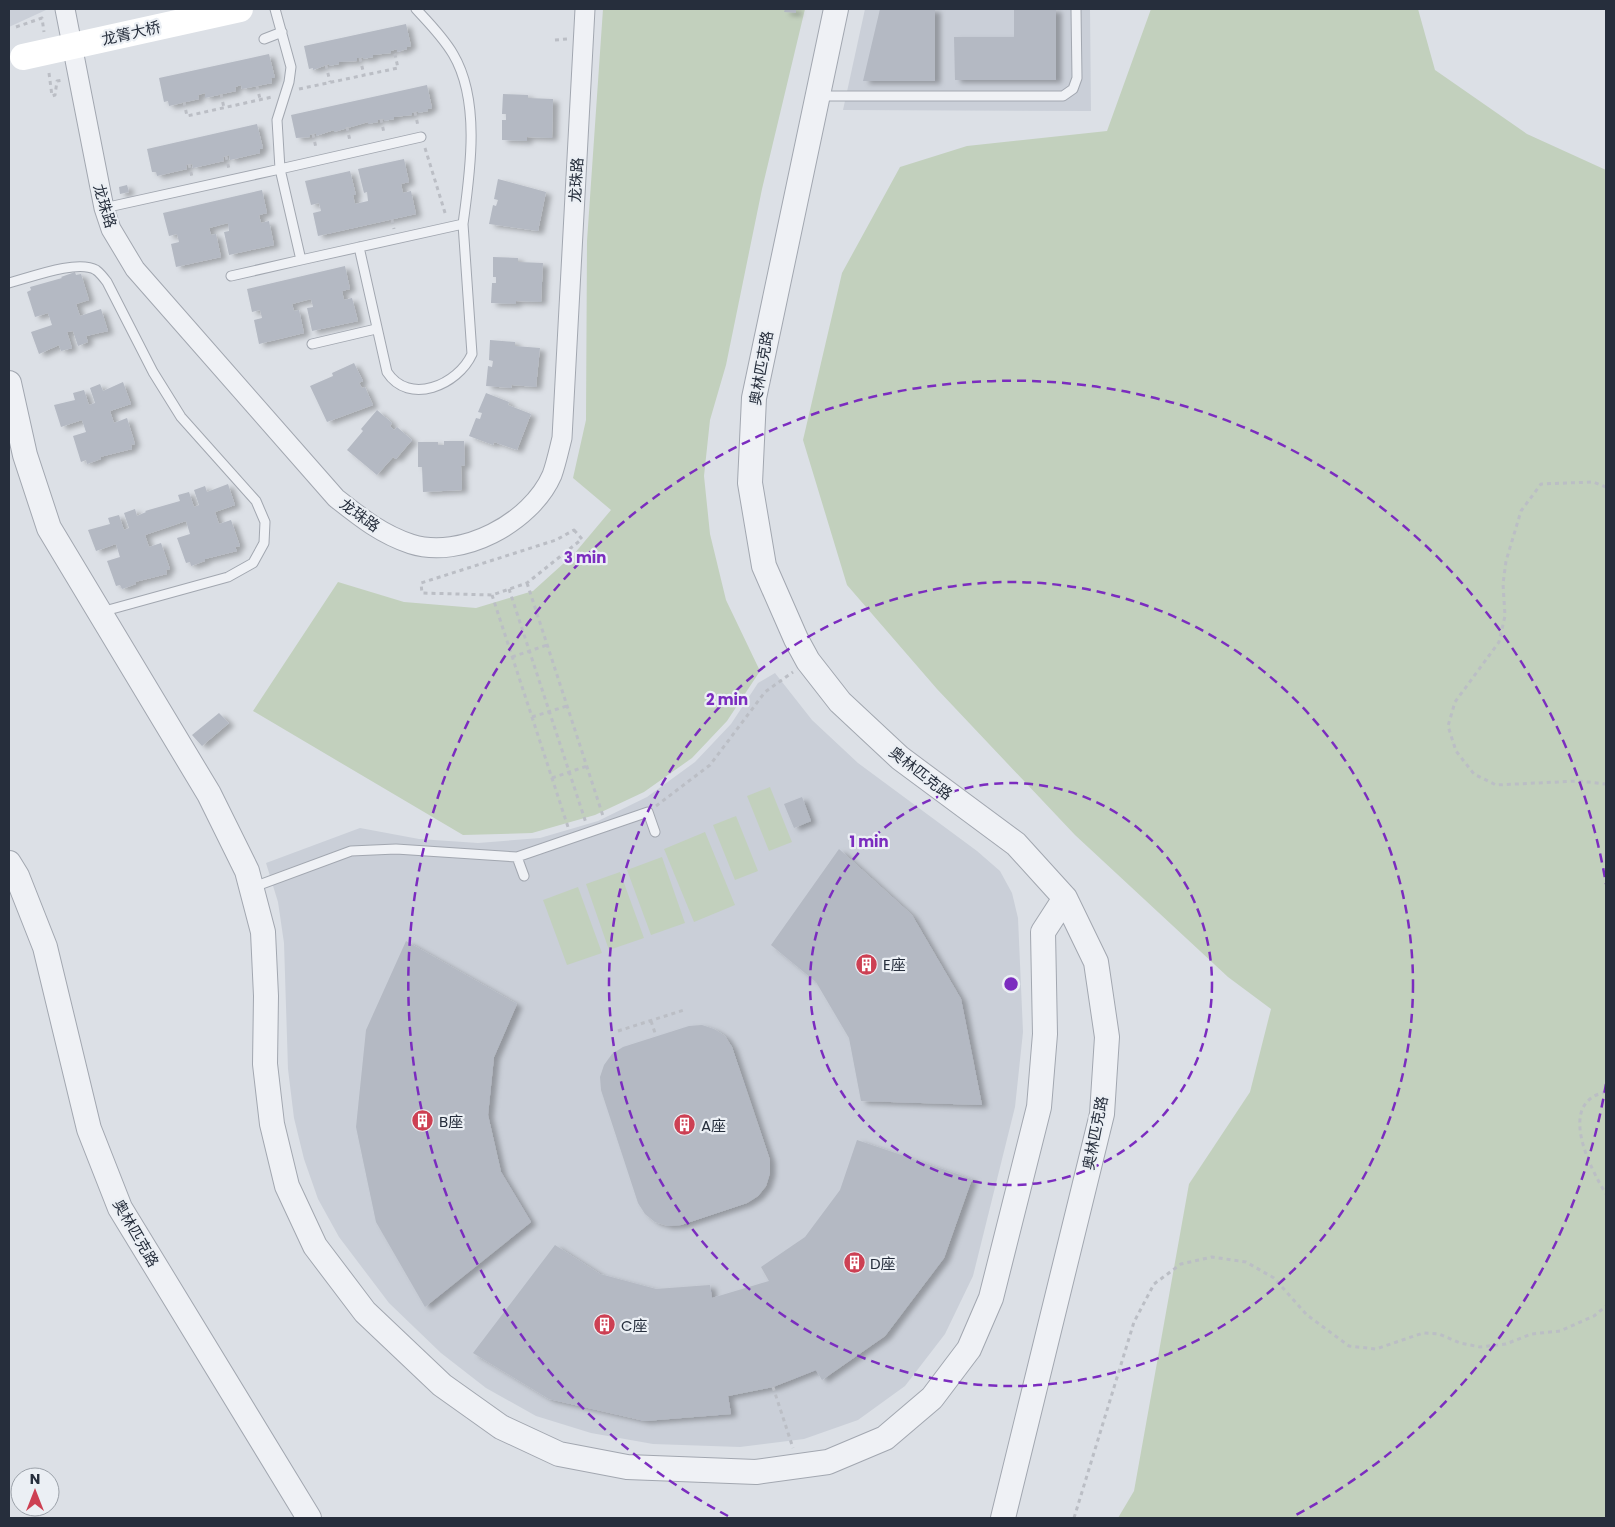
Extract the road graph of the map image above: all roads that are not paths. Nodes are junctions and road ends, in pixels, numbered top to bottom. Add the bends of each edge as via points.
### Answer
1 (65, 9) edge
2 (240, 9) edge
3 (274, 9) edge
4 (416, 9) edge
5 (585, 9) edge
6 (836, 9) edge
7 (1076, 9) edge
8 (282, 32) junction
9 (264, 39) dead end
10 (23, 57) dead end
11 (818, 96) junction
12 (421, 137) road end
13 (280, 168) junction
14 (104, 208) junction
15 (463, 224) junction
16 (359, 247) junction
17 (301, 260) junction
18 (230, 276) dead end
19 (9, 283) edge
20 (376, 329) junction
21 (312, 344) dead end
22 (9, 383) edge
23 (100, 612) junction
24 (655, 832) dead end
25 (517, 857) junction
26 (9, 863) edge
27 (524, 876) dead end
28 (251, 888) junction
29 (1064, 898) junction
30 (309, 1518) edge
31 (1003, 1518) edge

1 - 14 street, 龙珠路
2 - 10 main road, 龙箐大桥, bridge
3 - 8 lane
4 - 15 lane via 454,54 466,88 471,148
5 - 14 street, 龙珠路 via 562,438 551,476 530,506 507,527 479,540 448,547 412,545 373,528 336,498 135,269 111,229
6 - 11 street, 奥林匹克路
7 - 11 lane via 1076,78 1073,89 1063,96
8 - 9 lane
8 - 13 lane via 291,67 277,120
11 - 29 street, 奥林匹克路 via 754,398 750,483 764,566 808,661 840,702 900,758 1016,844
12 - 13 lane
13 - 14 lane
13 - 17 lane
15 - 16 lane
15 - 20 lane via 472,344 468,364 451,378 430,388 410,390 400,387 387,372
16 - 17 lane
16 - 20 lane
17 - 18 lane
19 - 23 lane via 70,267 84,266 96,270 107,282 153,372 181,417 256,501 265,522 264,543 253,562 228,577
20 - 21 lane
22 - 23 street via 25,455 49,528
23 - 28 street via 208,794 247,871
24 - 25 lane via 648,812
25 - 27 lane
25 - 28 lane via 396,849 351,851
26 - 30 street, 奥林匹克路 via 45,947 89,1129 120,1208
28 - 29 street via 263,932 265,1064 272,1124 287,1186 315,1246 365,1312 450,1390 501,1427 559,1454 627,1468 756,1472 828,1462 885,1438 932,1398 969,1350 991,1298 1040,1106 1045,1034 1043,932
29 - 31 street, 奥林匹克路 via 1096,962 1107,1037 1102,1114

